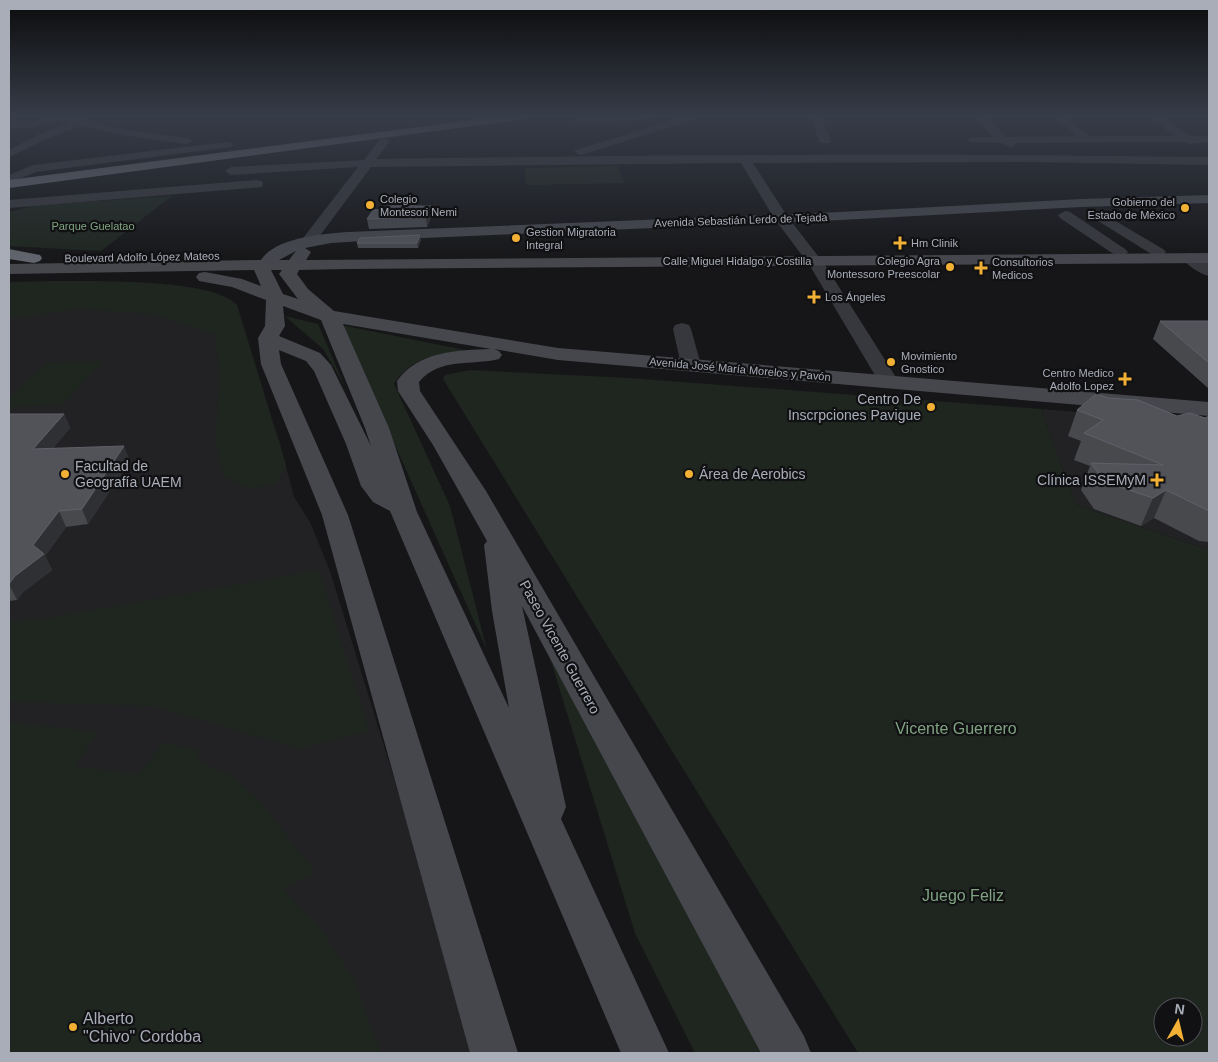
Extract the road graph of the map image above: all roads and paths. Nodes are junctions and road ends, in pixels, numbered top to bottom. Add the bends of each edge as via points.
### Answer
1 (59, 166) edge
2 (125, 166) edge
3 (138, 166) edge
4 (324, 166) edge
5 (366, 166) edge
6 (749, 166) edge
7 (9, 167) edge
8 (46, 167) junction
9 (231, 171) dead end
10 (357, 176) junction
11 (327, 178) dead end
12 (9, 181) edge
13 (268, 183) dead end
14 (1209, 199) edge
15 (9, 204) edge
16 (1094, 213) dead end
17 (1066, 215) dead end
18 (781, 218) junction
19 (1120, 252) junction
20 (1158, 252) junction
21 (1209, 252) edge
22 (9, 254) edge
23 (811, 257) junction
24 (1190, 258) junction
25 (1209, 258) edge
26 (9, 259) edge
27 (290, 261) junction
28 (39, 264) junction
29 (134, 268) junction
30 (9, 270) edge
31 (1209, 271) edge
32 (9, 274) edge
33 (276, 298) junction
34 (328, 316) junction
35 (682, 329) dead end
36 (268, 338) junction
37 (558, 354) junction
38 (691, 365) junction
39 (889, 382) junction
40 (1209, 409) edge
41 (401, 506) junction
42 (497, 535) junction
43 (557, 857) junction
44 (494, 1053) edge
45 (645, 1053) edge
46 (787, 1053) edge

1 - 8 street
2 - 12 highway
3 - 12 highway
4 - 9 street
5 - 10 street
6 - 18 street
7 - 8 street
8 - 12 street via 25,171
10 - 11 street
10 - 27 street
13 - 15 street
14 - 18 main road, Avenida Sebastián Lerdo de Tejada
16 - 20 street
17 - 19 street
18 - 23 street
18 - 27 main road, Avenida Sebastián Lerdo de Tejada via 396,234
19 - 20 main road, Calle Miguel Hidalgo y Costilla
19 - 23 main road, Calle Miguel Hidalgo y Costilla
20 - 21 main road, Calle Miguel Hidalgo y Costilla
22 - 28 highway
23 - 24 main road, Calle Miguel Hidalgo y Costilla
23 - 27 main road, Calle Miguel Hidalgo y Costilla
23 - 27 main road, Calle Miguel Hidalgo y Costilla via 346,264 316,270 301,278
23 - 39 street
24 - 25 main road, Calle Miguel Hidalgo y Costilla
24 - 31 street
26 - 28 main road, Boulevard Adolfo López Mateos
27 - 28 main road, Boulevard Adolfo López Mateos
27 - 29 main road, Boulevard Adolfo López Mateos
27 - 33 main road via 262,272
27 - 34 main road via 302,293
28 - 29 main road, Boulevard Adolfo López Mateos
28 - 30 main road, Boulevard Adolfo López Mateos
28 - 32 main road
29 - 33 main road via 236,283
33 - 34 main road, Avenida José María Morelos y Pavón
33 - 36 main road via 276,326
34 - 37 main road, Avenida José María Morelos y Pavón
34 - 41 main road via 378,428
35 - 38 street
36 - 41 main road via 313,357 324,369 374,486 382,496
36 - 44 main road via 270,364 335,514
37 - 38 main road, Avenida José María Morelos y Pavón
37 - 42 main road, Paseo Vicente Guerrero via 458,357 423,366 408,381 409,391
38 - 39 main road, Avenida José María Morelos y Pavón
39 - 40 main road, Avenida José María Morelos y Pavón
41 - 43 main road
42 - 43 main road via 511,641
42 - 46 main road, Paseo Vicente Guerrero
43 - 45 main road

